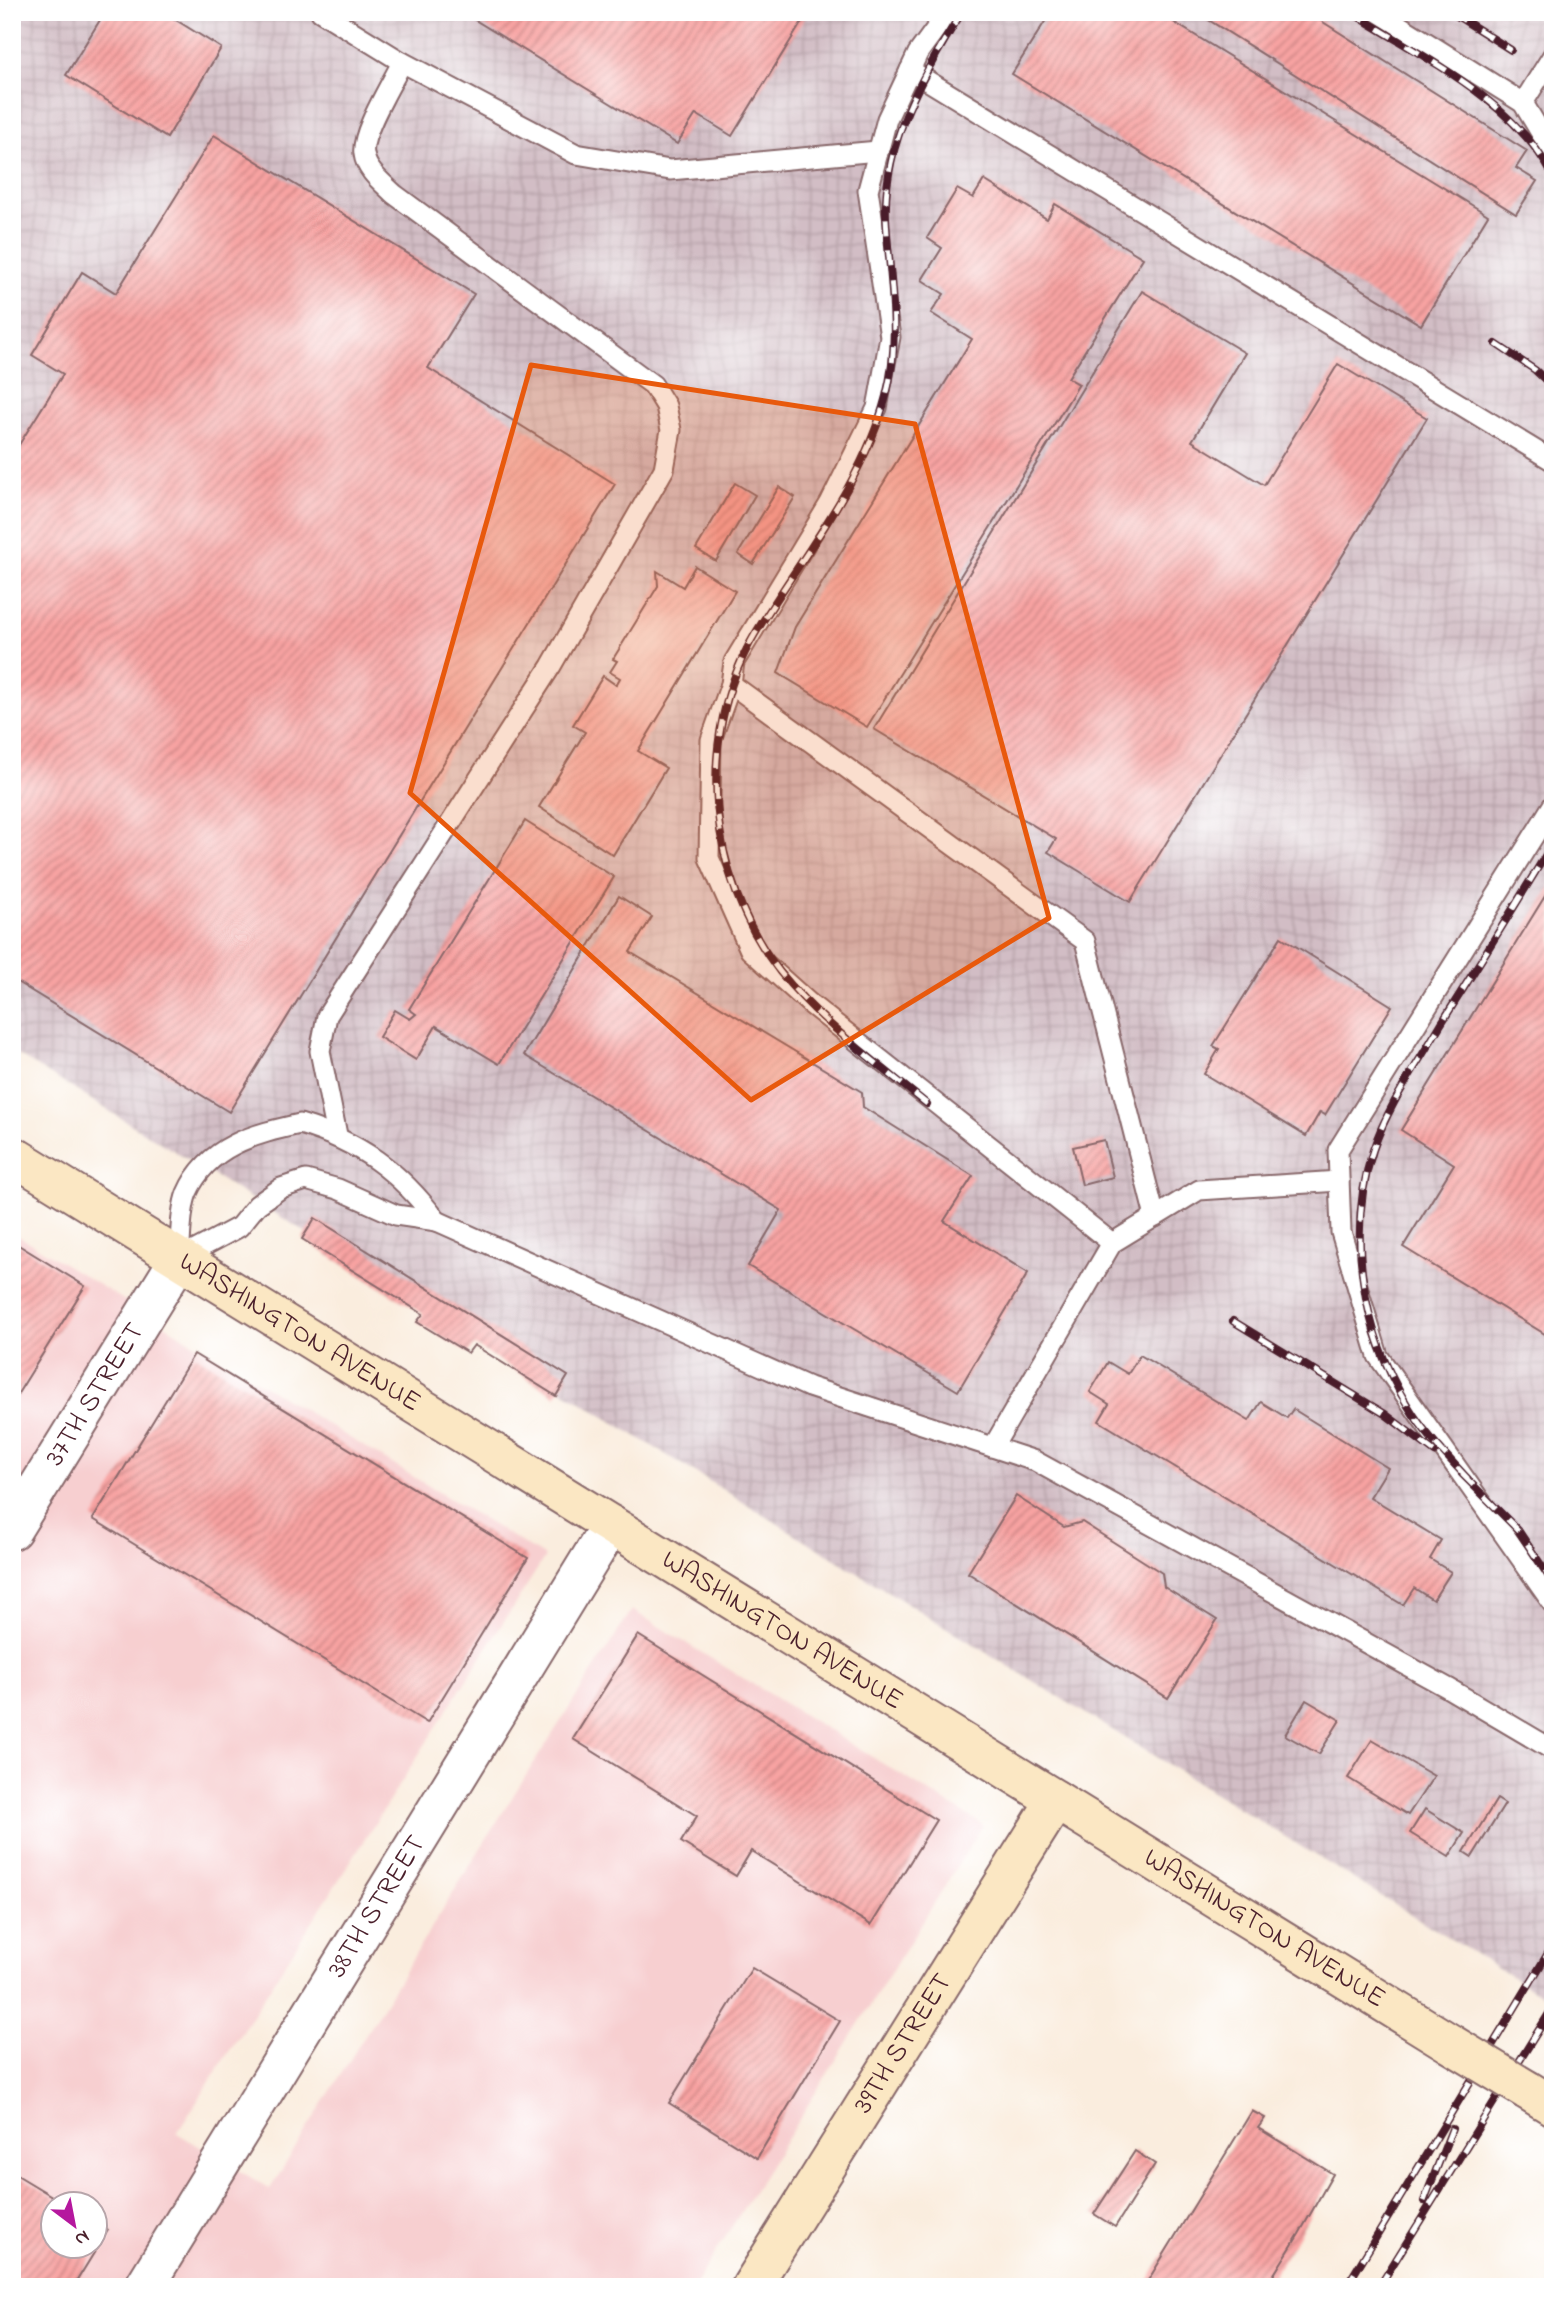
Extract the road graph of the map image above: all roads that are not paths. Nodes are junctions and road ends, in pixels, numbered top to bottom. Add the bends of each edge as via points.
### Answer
1 (321, 12) edge
2 (948, 12) edge
3 (1378, 12) edge
4 (1553, 55) edge
5 (402, 62) junction
6 (910, 70) junction
7 (1523, 103) junction
8 (878, 151) junction
9 (1553, 153) edge
10 (1553, 461) edge
11 (732, 684) junction
12 (1553, 804) edge
13 (337, 1135) junction
14 (12, 1155) edge
15 (1339, 1181) junction
16 (1155, 1217) junction
17 (437, 1221) junction
18 (1112, 1243) junction
19 (179, 1259) junction
20 (993, 1447) junction
21 (611, 1525) junction
22 (12, 1530) edge
23 (1553, 1604) edge
24 (1553, 1750) edge
25 (1056, 1800) junction
26 (1540, 2098) edge
27 (144, 2287) edge
28 (751, 2287) edge

1 - 5 lane
2 - 6 lane
3 - 7 lane
4 - 7 lane
5 - 8 lane via 576,154 670,170
5 - 13 lane via 369,130 363,153 372,173 394,194 653,385 666,406 671,430 664,468 551,666 327,1016 320,1051
6 - 8 lane
6 - 10 lane
7 - 9 lane
8 - 11 lane via 868,190 890,337 877,408 830,503 734,662
11 - 16 lane via 1084,941
11 - 18 lane via 711,740 709,858 750,950
12 - 15 lane via 1338,1150
13 - 17 lane via 370,1154 413,1189
13 - 19 lane via 300,1124 248,1135 222,1151 187,1194
14 - 19 street, WASHINGTON AVENUE
15 - 16 lane via 1199,1191
15 - 23 lane via 1341,1232 1378,1356
16 - 18 lane
17 - 19 lane via 396,1215 306,1180 282,1188 257,1205 239,1227
17 - 20 lane via 808,1387
18 - 20 lane
19 - 21 street, WASHINGTON AVENUE
19 - 22 street, 37TH STREET
20 - 24 lane via 1035,1461
21 - 25 street, WASHINGTON AVENUE
21 - 27 street, 38TH STREET
25 - 26 street, WASHINGTON AVENUE, bridge
25 - 28 street, 39TH STREET

